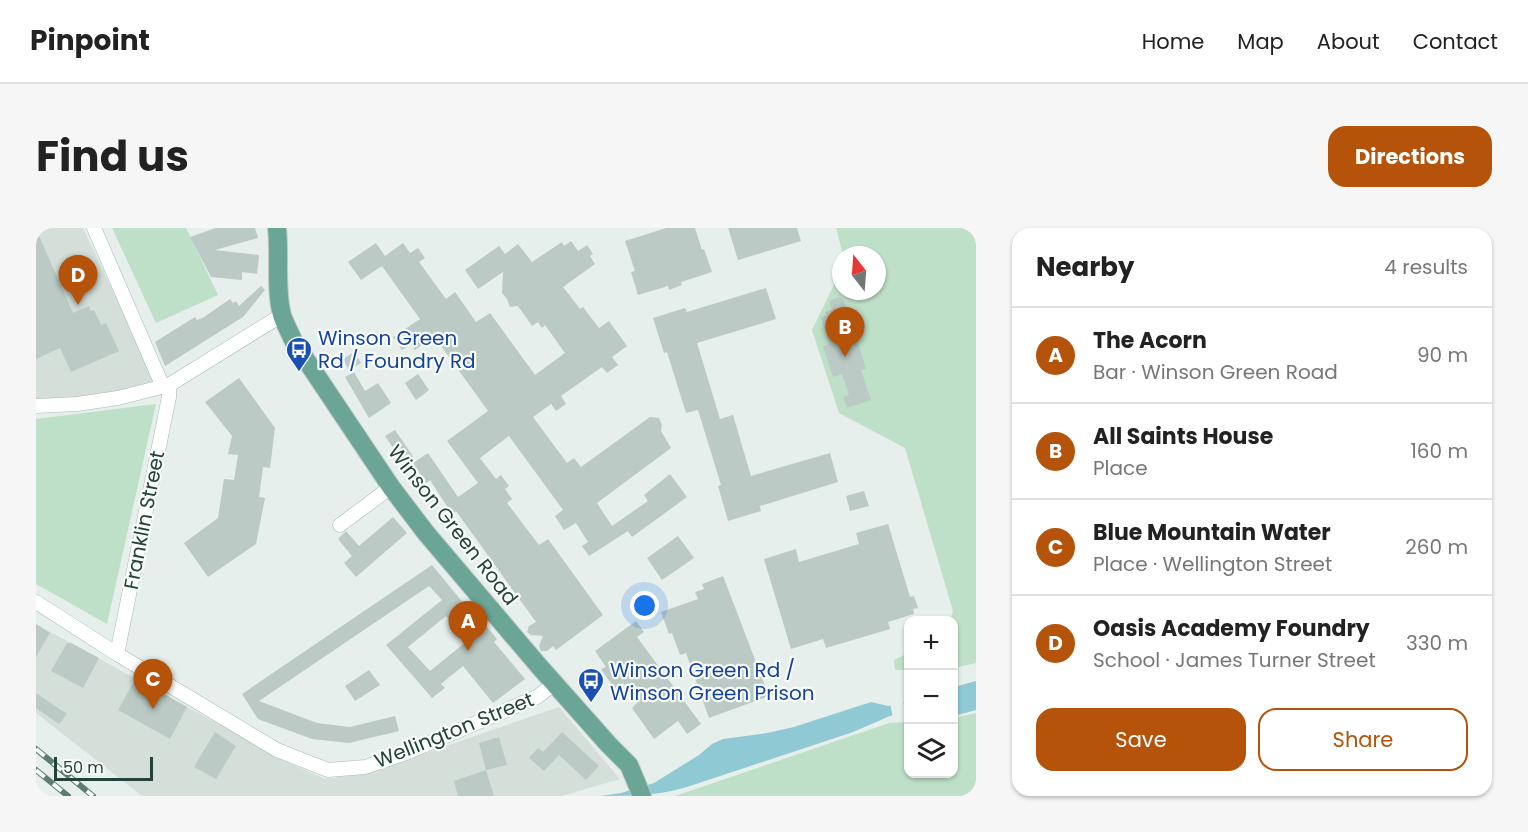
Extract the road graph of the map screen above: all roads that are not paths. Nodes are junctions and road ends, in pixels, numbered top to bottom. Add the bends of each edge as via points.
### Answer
1 (94, 228) edge
2 (277, 228) edge
3 (282, 315) junction
4 (166, 386) junction
5 (36, 406) edge
6 (391, 487) junction
7 (340, 525) dead end
8 (36, 602) edge
9 (117, 654) junction
10 (555, 683) junction
11 (642, 796) edge

1 - 4 street
2 - 3 main road, Winson Green Road
3 - 4 street
3 - 6 main road, Winson Green Road via 294,342
4 - 5 street via 118,398
4 - 9 street, Franklin Street via 169,397
6 - 7 street
6 - 10 main road, Winson Green Road
8 - 9 street, Wellington Street
9 - 10 street, Wellington Street via 277,750 328,770 364,766 406,753 537,697
10 - 11 main road, Winson Green Road via 631,768

